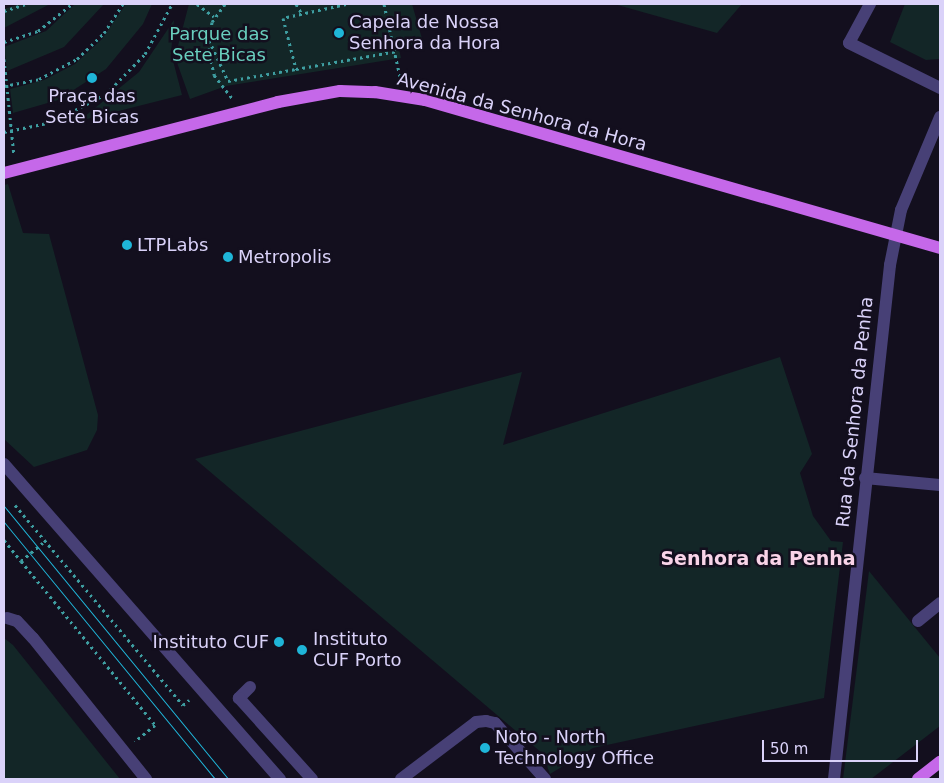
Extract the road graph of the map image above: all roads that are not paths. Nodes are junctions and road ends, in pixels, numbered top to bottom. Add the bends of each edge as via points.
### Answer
1 (870, 4) edge
2 (940, 88) edge
3 (940, 117) edge
4 (4, 173) edge
5 (895, 235) junction
6 (940, 248) edge
7 (4, 464) edge
8 (865, 478) junction
9 (940, 485) edge
10 (940, 602) edge
11 (7, 618) dead end
12 (918, 621) dead end
13 (250, 688) dead end
14 (940, 762) edge
15 (146, 779) edge
16 (280, 779) edge
17 (312, 779) edge
18 (401, 779) edge
19 (545, 779) edge
20 (834, 779) edge
21 (918, 779) edge

1 - 2 street via 849,44
3 - 5 street, Rua da Senhora da Penha
4 - 5 main road, Avenida da Senhora da Hora via 278,102 340,91 400,94
5 - 6 main road, Avenida da Senhora da Hora
5 - 8 street, Rua da Senhora da Penha
7 - 16 street
8 - 9 street
8 - 20 street, Rua da Senhora da Penha
10 - 12 street
11 - 15 street via 25,629
13 - 17 street via 239,698
14 - 21 main road
18 - 19 street via 476,722 486,721 496,723

